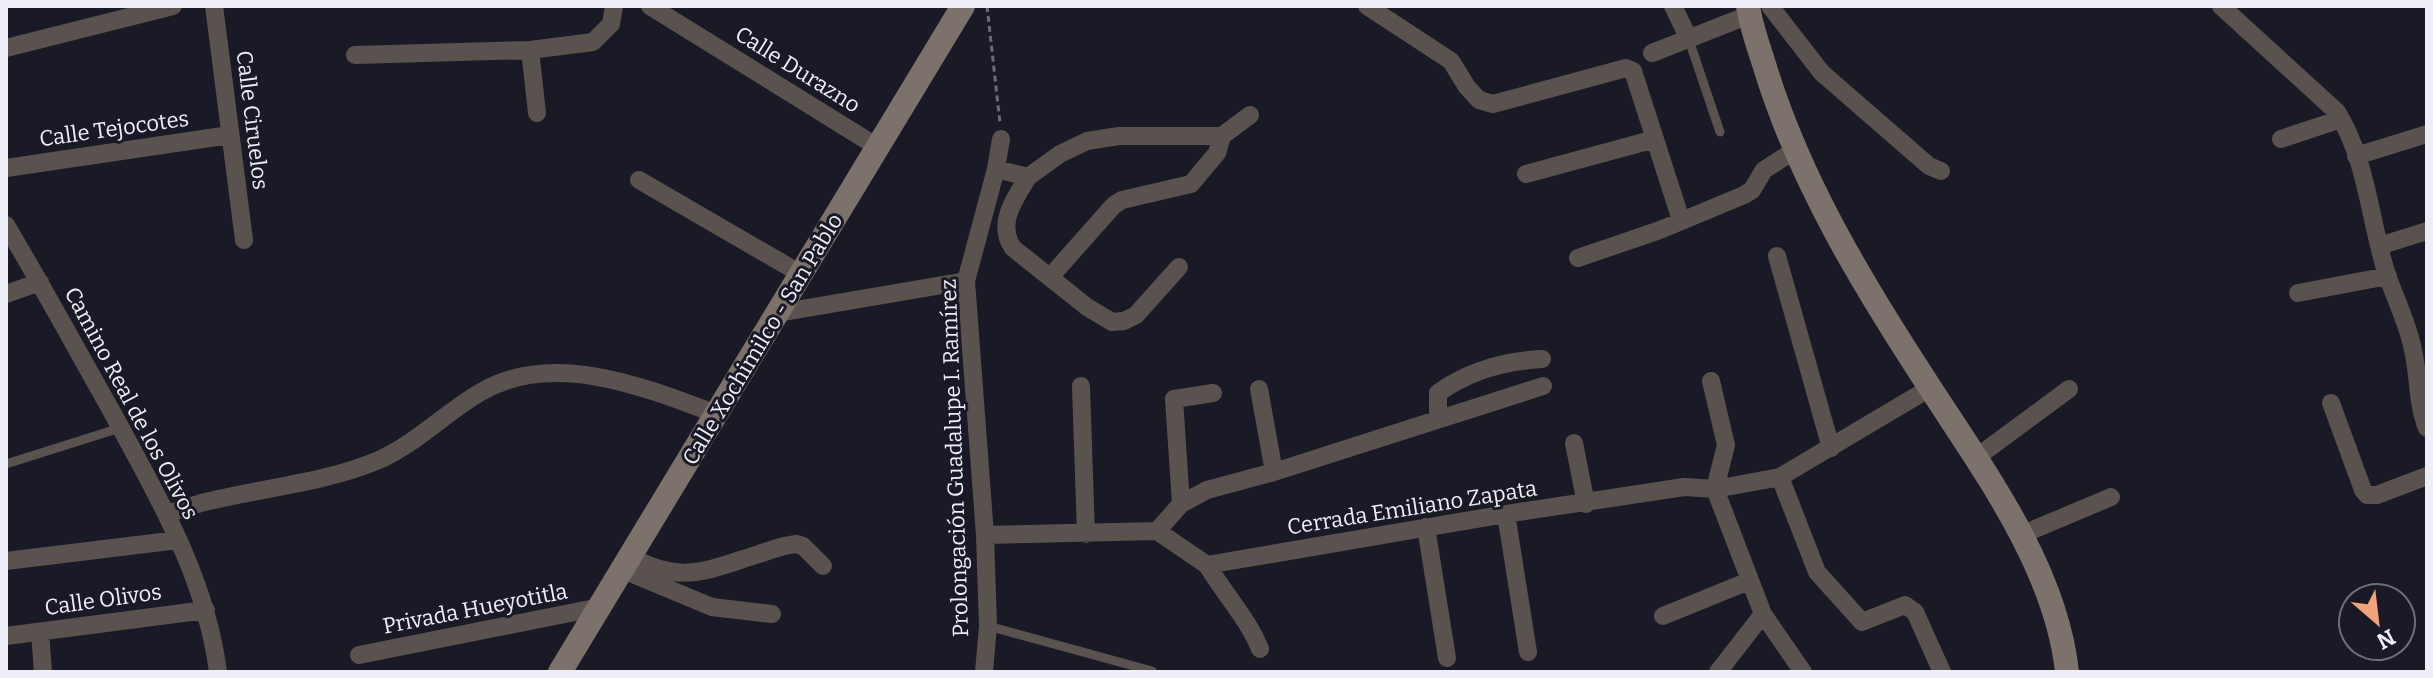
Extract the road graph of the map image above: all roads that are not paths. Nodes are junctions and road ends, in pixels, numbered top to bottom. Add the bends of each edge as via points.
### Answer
1 (173, 6) edge
2 (214, 6) edge
3 (614, 6) edge
4 (650, 6) edge
5 (963, 6) edge
6 (1367, 6) edge
7 (1673, 6) edge
8 (2221, 6) edge
9 (1756, 9) edge
10 (1688, 37) junction
11 (6, 48) edge
12 (530, 50) junction
13 (1652, 53) dead end
14 (355, 55) dead end
15 (537, 113) dead end
16 (1250, 115) dead end
17 (2341, 119) junction
18 (1720, 132) dead end
19 (2427, 134) edge
20 (230, 135) junction
21 (1222, 136) junction
22 (1001, 139) road end
23 (1655, 139) junction
24 (2281, 139) dead end
25 (879, 148) junction
26 (1795, 150) junction
27 (2356, 156) junction
28 (6, 168) edge
29 (996, 169) junction
30 (1941, 171) dead end
31 (1526, 174) dead end
32 (1028, 177) junction
33 (639, 180) dead end
34 (1681, 220) junction
35 (6, 225) edge
36 (2427, 231) edge
37 (244, 240) dead end
38 (2379, 246) junction
39 (1777, 256) dead end
40 (1578, 258) dead end
41 (1179, 267) dead end
42 (801, 274) junction
43 (1051, 276) junction
44 (2388, 276) junction
45 (966, 281) junction
46 (40, 282) junction
47 (2298, 293) dead end
48 (6, 294) edge
49 (778, 313) junction
50 (2420, 349) edge
51 (1542, 359) dead end
52 (1711, 381) dead end
53 (1081, 386) dead end
54 (1543, 386) dead end
55 (1930, 388) junction
56 (1259, 389) dead end
57 (2069, 389) dead end
58 (1213, 393) dead end
59 (2331, 403) dead end
60 (716, 414) junction
61 (1438, 419) junction
62 (120, 428) junction
63 (2427, 428) edge
64 (1574, 443) dead end
65 (1831, 448) junction
66 (1977, 457) junction
67 (6, 464) edge
68 (1274, 472) junction
69 (2427, 476) edge
70 (1780, 477) junction
71 (1715, 489) junction
72 (2111, 497) dead end
73 (1181, 504) junction
74 (1586, 504) junction
75 (167, 514) junction
76 (1506, 514) junction
77 (1426, 527) junction
78 (1157, 531) junction
79 (1086, 534) junction
80 (985, 535) junction
81 (2021, 535) junction
82 (178, 540) junction
83 (6, 561) edge
84 (627, 563) junction
85 (1207, 565) junction
86 (823, 566) dead end
87 (1749, 581) junction
88 (600, 607) junction
89 (206, 610) junction
90 (772, 614) dead end
91 (1763, 614) junction
92 (1663, 616) dead end
93 (988, 626) junction
94 (40, 632) junction
95 (6, 636) edge
96 (1260, 649) dead end
97 (1528, 652) dead end
98 (359, 655) dead end
99 (1447, 658) dead end
100 (1152, 671) edge
101 (43, 672) edge
102 (218, 672) edge
103 (560, 672) edge
104 (984, 672) edge
105 (1718, 672) edge
106 (1803, 672) edge
107 (1942, 672) edge
108 (2067, 672) edge

1 - 11 street
2 - 20 street, Calle Ciruelos
3 - 12 street via 611,24 593,42
4 - 25 street, Calle Durazno
5 - 25 main road, Calle Xochimilco - San Pablo
6 - 23 street via 1451,61 1479,100 1493,104 1626,68 1633,71
7 - 10 street
8 - 17 street
9 - 10 street
9 - 26 main road via 1774,97
9 - 30 street via 1822,73
10 - 13 street
10 - 18 lane
12 - 14 street
12 - 15 street
16 - 21 street
17 - 24 street
17 - 27 street
19 - 27 street
20 - 28 street, Calle Tejocotes
20 - 37 street, Calle Ciruelos
21 - 32 street via 1087,141
21 - 43 street via 1217,153 1191,184 1114,205
22 - 29 street, Prolongación Guadalupe I. Ramírez
23 - 31 street
23 - 34 street
25 - 42 main road, Calle Xochimilco - San Pablo
26 - 34 street via 1764,170 1752,190
26 - 55 main road via 1850,262
27 - 38 street
29 - 32 street
29 - 45 street, Prolongación Guadalupe I. Ramírez
32 - 43 street via 1012,205 1006,238
33 - 42 street
34 - 40 street
35 - 46 street, Camino Real de los Olivos
36 - 38 street
38 - 44 street
39 - 65 street
41 - 43 street via 1136,315 1112,322
42 - 49 main road, Calle Xochimilco - San Pablo
44 - 47 street
44 - 50 street
45 - 49 street
45 - 80 street, Prolongación Guadalupe I. Ramírez
46 - 48 street
46 - 62 street, Camino Real de los Olivos
49 - 60 main road, Calle Xochimilco - San Pablo
50 - 63 street
51 - 61 street via 1507,361 1453,382 1438,393
52 - 71 street via 1726,445
53 - 79 street
54 - 61 street
55 - 65 street, Cerrada Emiliano Zapata
55 - 66 main road
56 - 68 street
57 - 66 street
58 - 73 street via 1174,399
59 - 69 street via 2367,495
60 - 75 street via 609,380 537,373 482,391 381,459 330,477
60 - 84 main road, Calle Xochimilco - San Pablo
61 - 68 street
62 - 67 lane
62 - 75 street, Camino Real de los Olivos
64 - 74 street
65 - 70 street, Cerrada Emiliano Zapata
66 - 81 main road
68 - 73 street via 1207,490
70 - 71 street, Cerrada Emiliano Zapata
70 - 107 street via 1817,572 1862,622 1905,605 1915,612
71 - 74 street, Cerrada Emiliano Zapata via 1684,487
71 - 87 street
72 - 81 street
73 - 78 street
74 - 76 street, Cerrada Emiliano Zapata
75 - 82 street, Camino Real de los Olivos
76 - 77 street, Cerrada Emiliano Zapata
76 - 97 street
77 - 85 street, Cerrada Emiliano Zapata
77 - 99 street
78 - 79 street
78 - 85 street
79 - 80 street
80 - 93 street, Prolongación Guadalupe I. Ramírez
81 - 108 main road via 2044,585
82 - 83 street
82 - 89 street, Camino Real de los Olivos
84 - 86 street via 685,574 796,544
84 - 88 main road, Calle Xochimilco - San Pablo
84 - 90 street via 712,607
85 - 96 street
87 - 91 street
87 - 92 street
88 - 98 street, Privada Hueyotitla
88 - 103 main road, Calle Xochimilco - San Pablo
89 - 94 street, Calle Olivos
89 - 102 street, Camino Real de los Olivos
91 - 105 street
91 - 106 street
93 - 100 lane
93 - 104 street, Prolongación Guadalupe I. Ramírez
94 - 95 street, Calle Olivos
94 - 101 street

